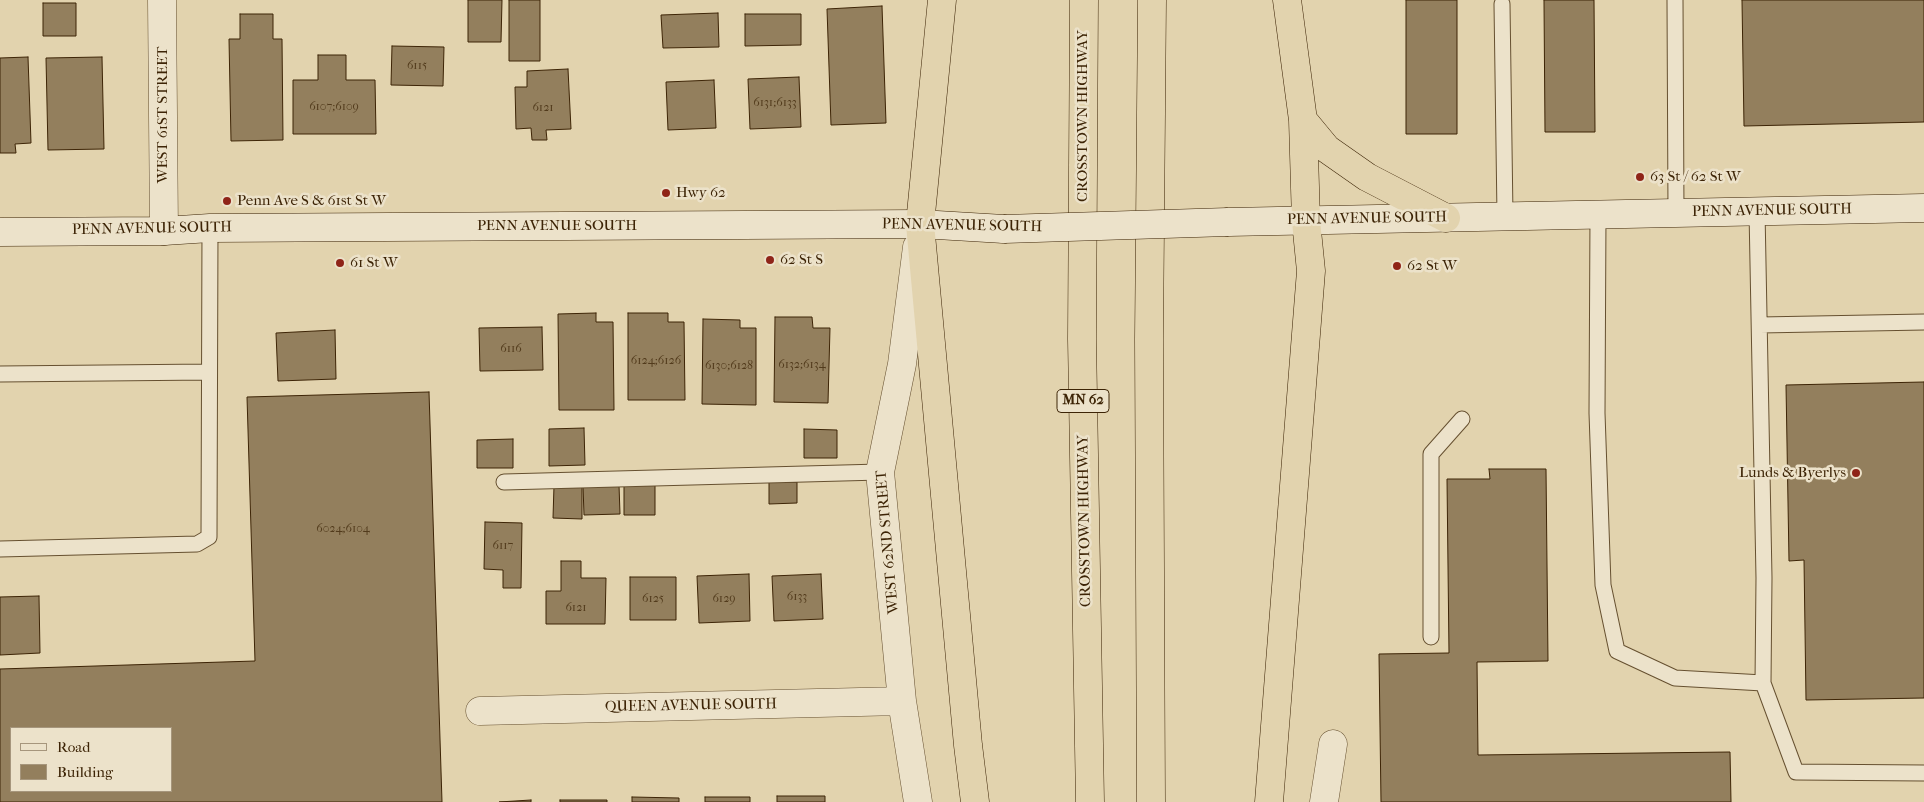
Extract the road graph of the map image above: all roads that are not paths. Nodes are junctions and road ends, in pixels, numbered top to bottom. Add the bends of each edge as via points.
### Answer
1 (162, 0) edge
2 (942, 0) edge
3 (1084, 0) edge
4 (1152, 0) edge
5 (1287, 0) edge
6 (1675, 0) edge
7 (1502, 4) dead end
8 (1303, 120) junction
9 (1924, 208) edge
10 (1757, 211) junction
11 (1676, 213) junction
12 (1598, 215) junction
13 (1505, 216) junction
14 (1446, 218) junction
15 (1306, 221) junction
16 (920, 224) junction
17 (210, 228) junction
18 (164, 231) junction
19 (0, 232) edge
20 (1924, 322) edge
21 (1760, 325) junction
22 (208, 372) junction
23 (0, 374) edge
24 (1462, 420) dead end
25 (880, 472) junction
26 (504, 482) dead end
27 (0, 549) edge
28 (1431, 637) dead end
29 (1763, 682) junction
30 (902, 701) junction
31 (480, 711) dead end
32 (1332, 744) dead end
33 (1924, 772) edge
34 (918, 802) edge
35 (975, 802) edge
36 (1090, 802) edge
37 (1151, 802) edge
38 (1269, 802) edge
39 (1324, 802) edge

1 - 18 main road, WEST 61ST STREET
2 - 16 highway
3 - 36 highway, CROSSTOWN HIGHWAY / MN 62 via 1082,340
4 - 37 highway
5 - 8 highway
6 - 11 lane
7 - 13 lane
8 - 14 highway via 1327,149 1367,177
8 - 15 highway
9 - 10 main road, PENN AVENUE SOUTH
10 - 11 main road, PENN AVENUE SOUTH
10 - 21 lane
11 - 12 main road, PENN AVENUE SOUTH
12 - 13 main road, PENN AVENUE SOUTH
12 - 29 lane via 1597,413 1603,586 1617,651 1676,678
13 - 14 main road, PENN AVENUE SOUTH
14 - 15 main road, PENN AVENUE SOUTH
15 - 16 main road, PENN AVENUE SOUTH, bridge via 1004,229
15 - 38 highway via 1311,271
16 - 17 main road, PENN AVENUE SOUTH
16 - 25 main road, WEST 62ND STREET via 902,364
16 - 35 highway
17 - 18 main road, PENN AVENUE SOUTH
17 - 22 lane
18 - 19 main road, PENN AVENUE SOUTH
20 - 21 lane
21 - 29 lane
22 - 23 lane
22 - 27 lane via 209,538 197,544
24 - 28 lane via 1431,454
25 - 26 lane
25 - 30 main road, WEST 62ND STREET
29 - 33 lane via 1796,772
30 - 31 main road, QUEEN AVENUE SOUTH
30 - 34 main road, WEST 62ND STREET
32 - 39 main road

